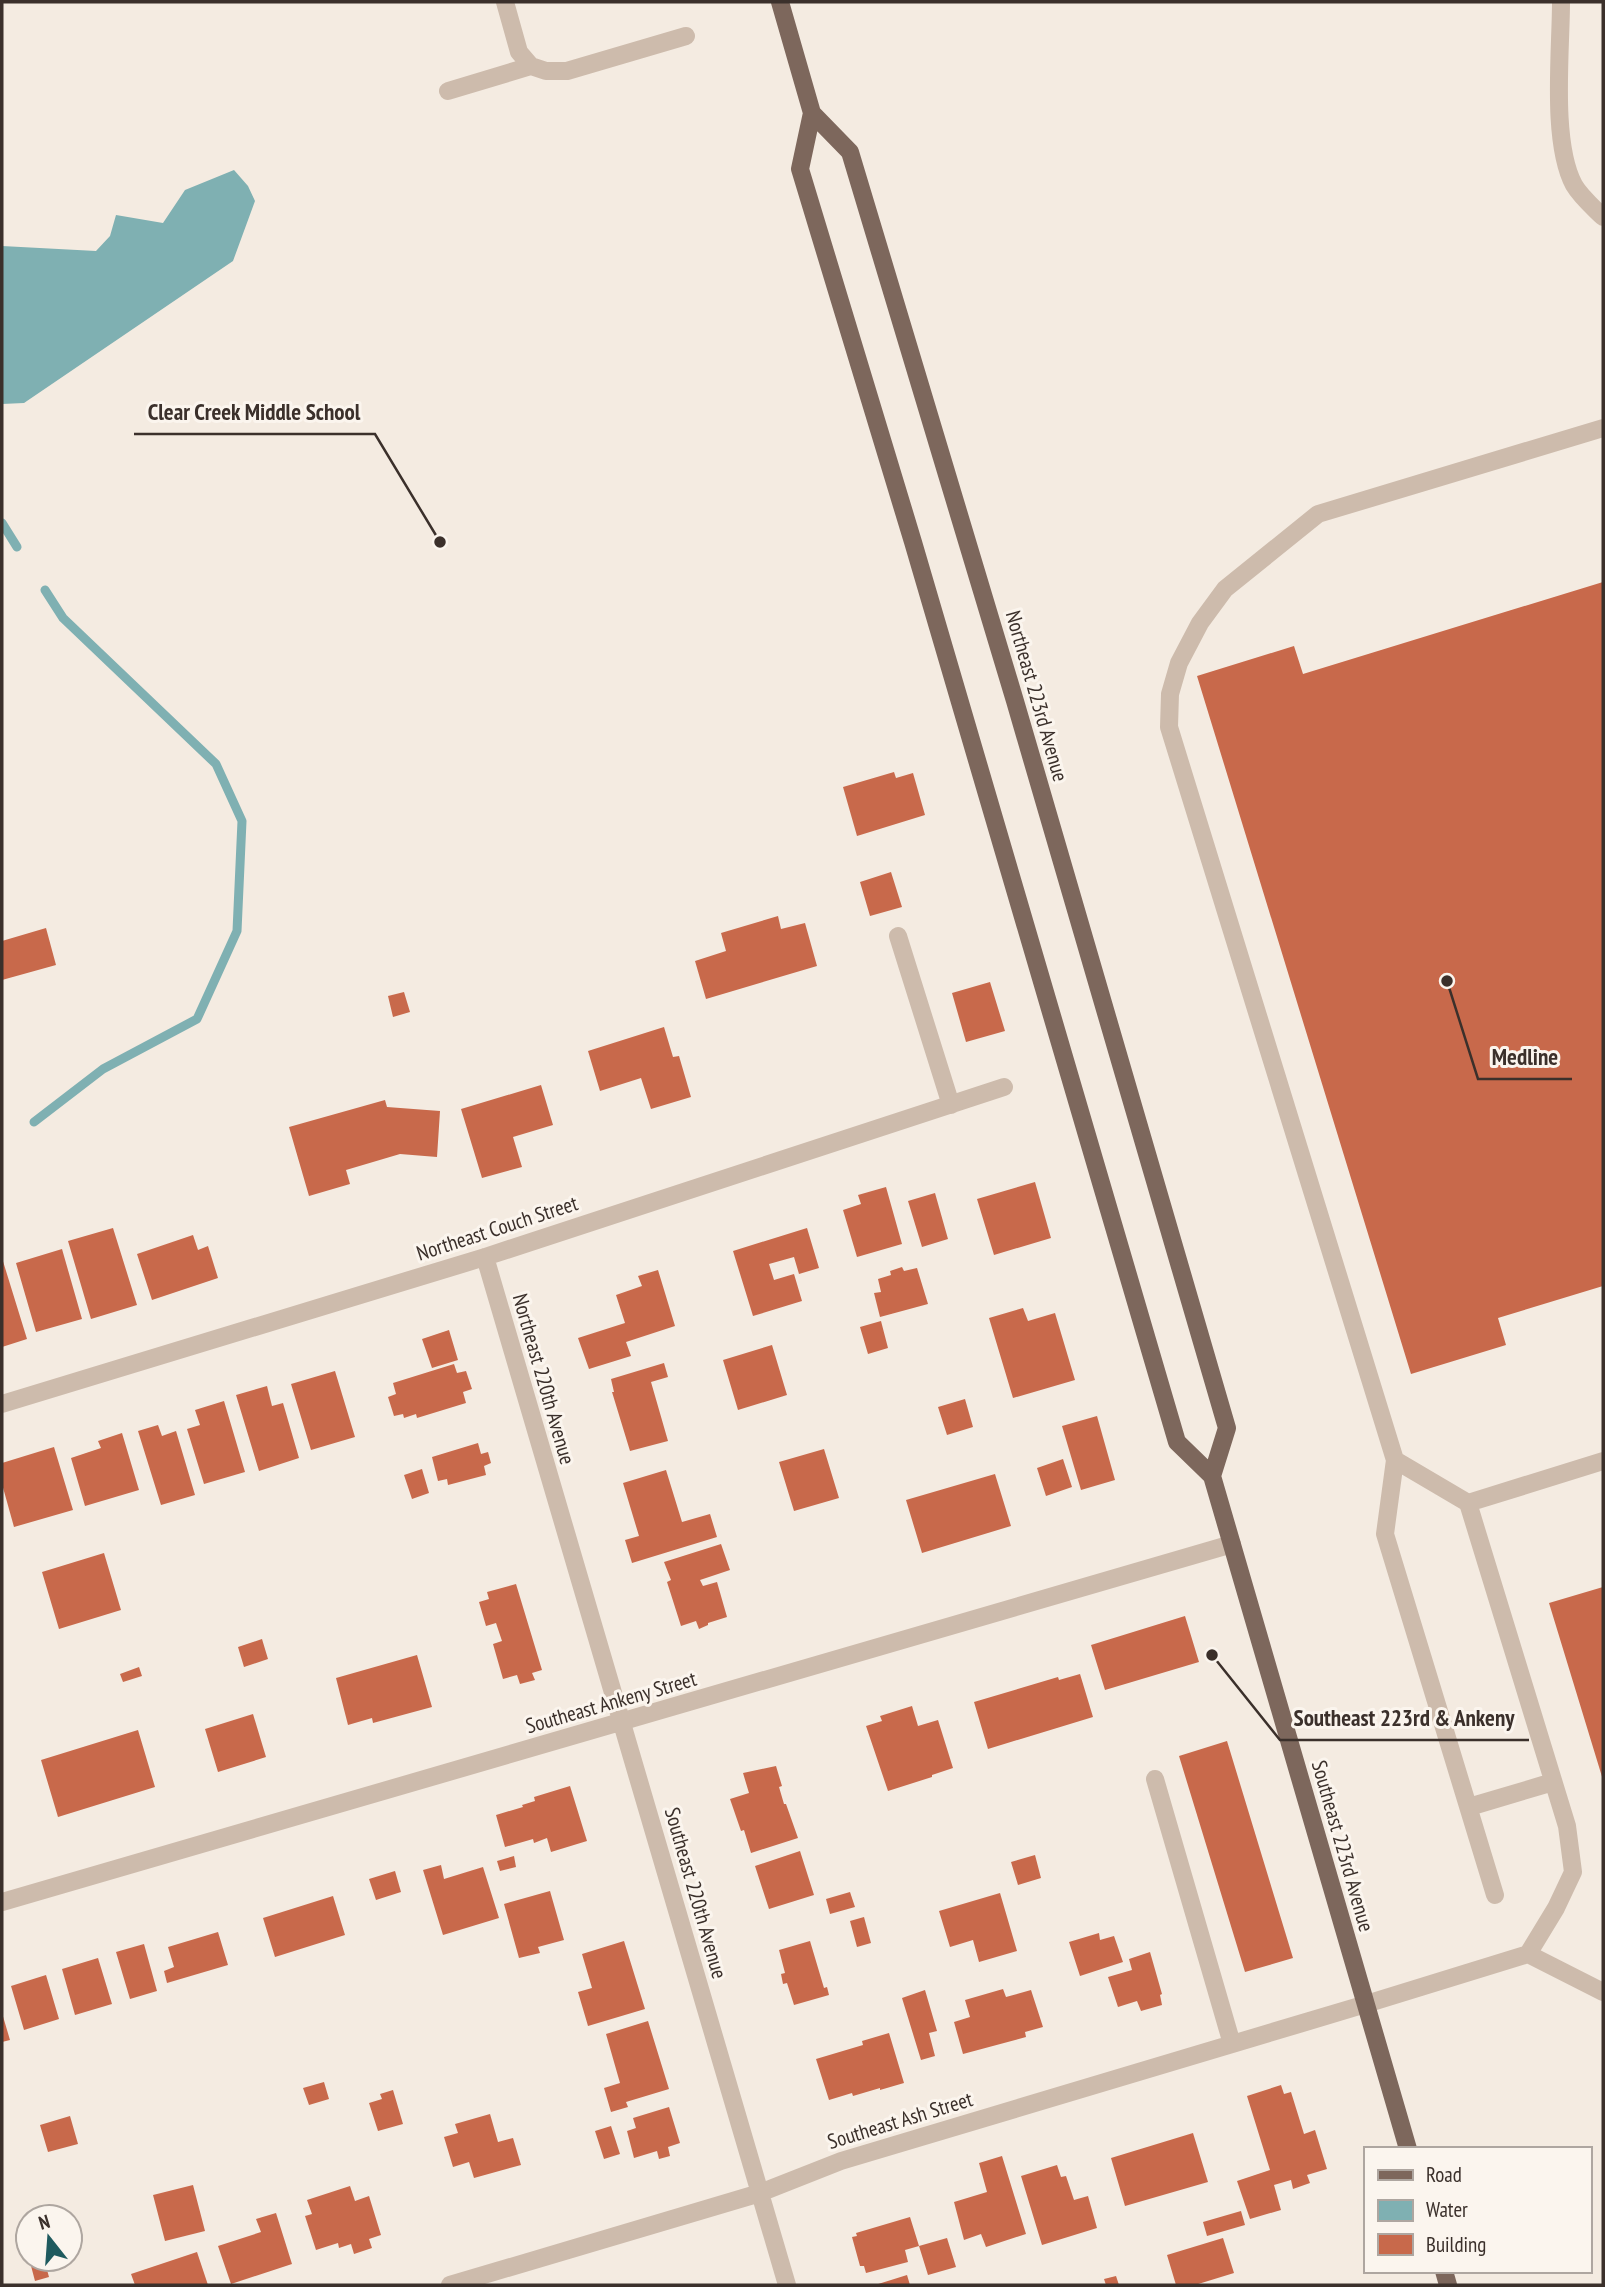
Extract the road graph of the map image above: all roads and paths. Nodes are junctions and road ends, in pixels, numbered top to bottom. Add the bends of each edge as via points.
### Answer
1 (505, 2) edge
2 (780, 2) edge
3 (1561, 2) edge
4 (686, 36) dead end
5 (531, 66) junction
6 (448, 91) dead end
7 (812, 113) junction
8 (1603, 217) edge
9 (1603, 428) edge
10 (898, 936) dead end
11 (1004, 1087) dead end
12 (951, 1105) junction
13 (485, 1257) junction
14 (1141, 1320) joint
15 (2, 1404) edge
16 (1395, 1460) junction
17 (1603, 1461) edge
18 (1212, 1476) junction
19 (1468, 1503) junction
20 (560, 1515) joint
21 (1232, 1544) junction
22 (622, 1722) junction
23 (1155, 1779) dead end
24 (1553, 1782) junction
25 (1469, 1807) junction
26 (1496, 1895) dead end
27 (2, 1902) edge
28 (1528, 1954) junction
29 (1603, 1993) edge
30 (1366, 2004) junction
31 (1231, 2044) junction
32 (1407, 2147) edge
33 (760, 2193) junction
34 (450, 2285) edge
35 (787, 2285) edge

1 - 5 street via 519,52
2 - 7 main road, Northeast 223rd Avenue
3 - 8 street via 1560,117 1565,160 1574,185
4 - 5 street via 567,71
5 - 6 street
7 - 14 main road, Northeast 223rd Avenue via 800,169
7 - 18 main road, Northeast 223rd Avenue via 850,152 1015,701 1227,1427
9 - 16 street via 1318,514 1225,589 1200,622 1179,663 1170,694 1169,727
10 - 12 street
11 - 12 street, Northeast Couch Street
12 - 13 street, Northeast Couch Street
13 - 15 street, Northeast Couch Street
13 - 20 street, Northeast 220th Avenue
14 - 18 main road, Southeast 223rd Avenue via 1177,1442
16 - 19 street
16 - 25 street via 1385,1535
17 - 19 street
18 - 21 main road, Southeast 223rd Avenue
19 - 24 street
20 - 22 street, Southeast 220th Avenue
21 - 22 street, Southeast Ankeny Street
21 - 30 main road, Southeast 223rd Avenue
22 - 27 street, Southeast Ankeny Street
22 - 33 street, Southeast 220th Avenue
23 - 31 street
24 - 25 street
24 - 28 street via 1567,1826 1573,1872
25 - 26 street
28 - 29 street
28 - 30 street, Southeast Ash Street
30 - 31 street, Southeast Ash Street
30 - 32 main road, Southeast 223rd Avenue
31 - 33 street, Southeast Ash Street via 841,2161
33 - 34 street, Southeast Ash Street
33 - 35 street, Southeast 220th Avenue

